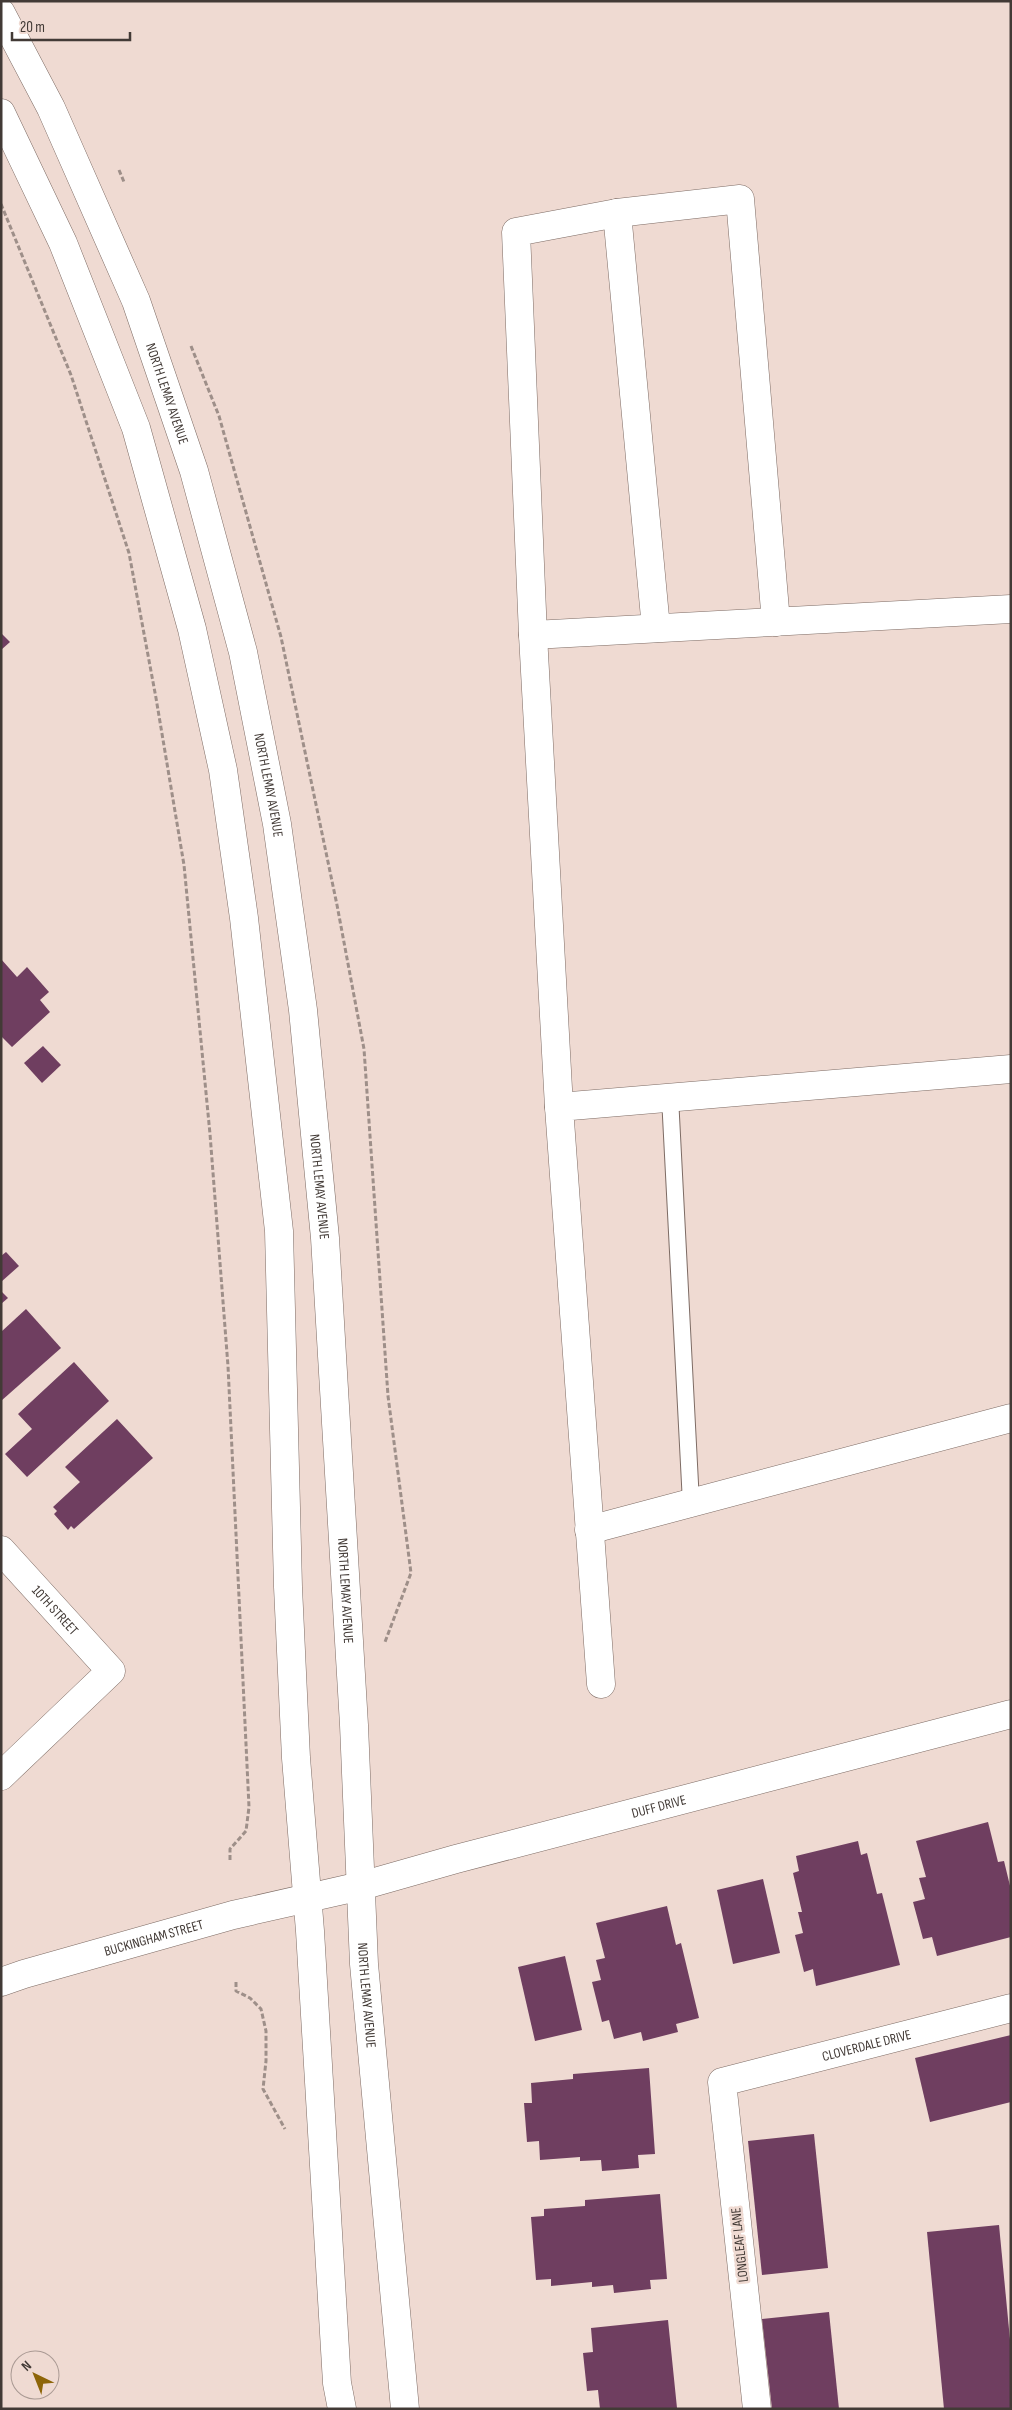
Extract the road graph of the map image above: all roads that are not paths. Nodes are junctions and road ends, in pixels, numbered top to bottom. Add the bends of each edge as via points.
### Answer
1 (1, 13) edge
2 (1, 113) edge
3 (617, 213) junction
4 (1011, 609) edge
5 (776, 622) junction
6 (656, 628) junction
7 (533, 635) junction
8 (1011, 1069) edge
9 (670, 1097) junction
10 (559, 1107) junction
11 (1011, 1418) edge
12 (691, 1503) junction
13 (589, 1530) junction
14 (1, 1550) edge
15 (600, 1684) dead end
16 (1011, 1714) edge
17 (1, 1776) edge
18 (361, 1886) junction
19 (308, 1900) junction
20 (1, 1982) edge
21 (1011, 2008) edge
22 (722, 2082) joint
23 (342, 2409) edge
24 (405, 2409) edge
25 (757, 2409) edge

1 - 18 street, NORTH LEMAY AVENUE via 51,108 136,302 194,471 243,652 277,824 303,1010 325,1238
2 - 19 street via 63,243 136,428 192,629 223,770 244,918 279,1231 288,1587 296,1758
3 - 5 street via 740,199
3 - 6 street
3 - 7 street via 516,232
4 - 5 street
5 - 6 street
6 - 7 street
7 - 10 street
8 - 9 street
9 - 10 street
9 - 12 lane
10 - 13 street
11 - 12 street
12 - 13 street
13 - 15 street
14 - 17 street, 10TH STREET via 111,1671
16 - 18 street, DUFF DRIVE
18 - 19 street, DUFF DRIVE
18 - 24 street, NORTH LEMAY AVENUE via 364,1964
19 - 20 street, BUCKINGHAM STREET via 233,1915
19 - 23 street via 337,2383
21 - 22 street, CLOVERDALE DRIVE
22 - 25 street, LONGLEAF LANE

